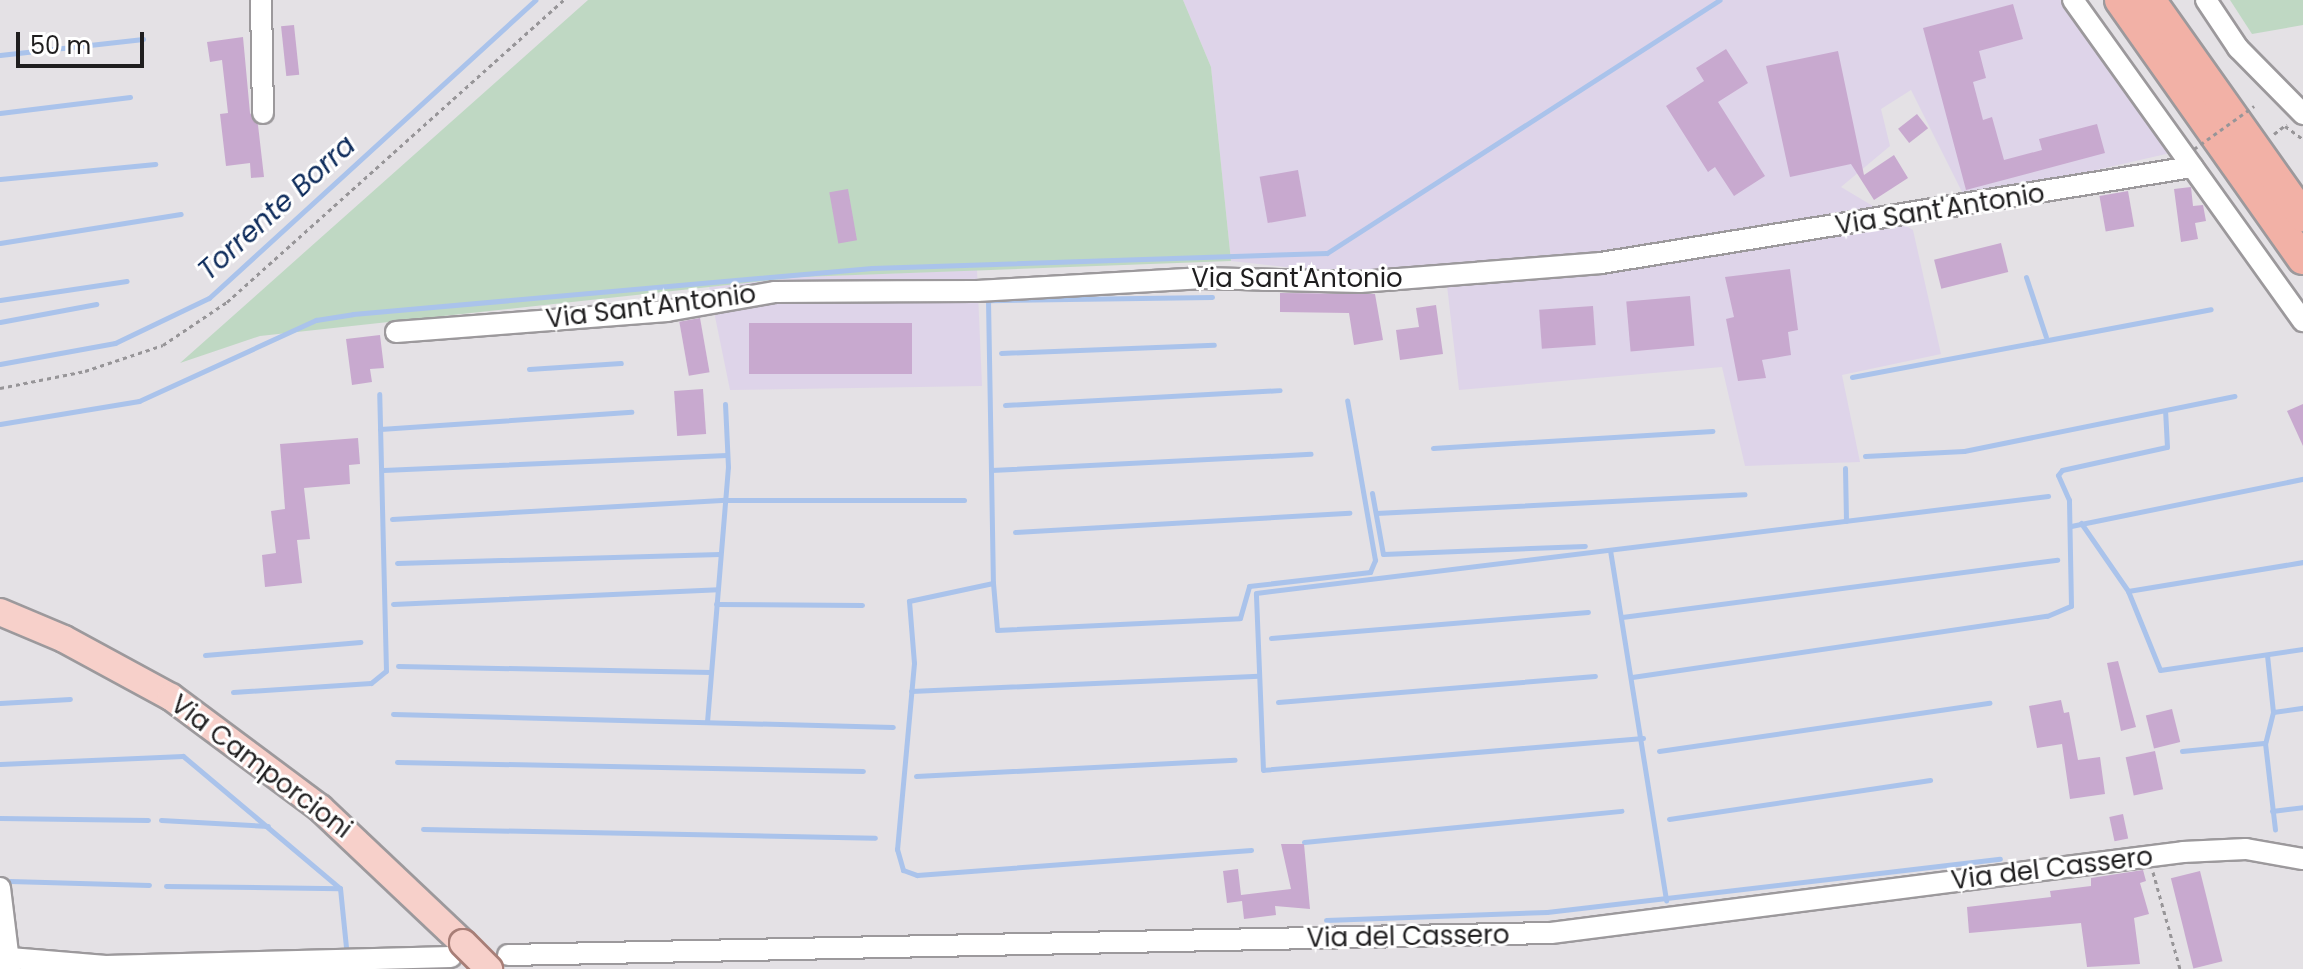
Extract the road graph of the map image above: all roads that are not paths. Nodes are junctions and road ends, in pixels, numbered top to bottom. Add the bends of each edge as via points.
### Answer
1 (261, 0) edge
2 (2073, 0) edge
3 (2120, 0) edge
4 (2150, 0) edge
5 (2206, 0) edge
6 (263, 113) dead end
7 (2303, 114) edge
8 (2193, 158) junction
9 (2303, 216) edge
10 (2303, 259) edge
11 (2303, 321) edge
12 (396, 332) dead end
13 (0, 612) edge
14 (2303, 859) edge
15 (0, 888) edge
16 (457, 950) junction
17 (499, 962) edge
18 (10, 964) edge

1 - 6 street
2 - 8 street
3 - 10 highway
4 - 9 highway
5 - 7 street via 2238,48
8 - 11 street
8 - 12 street, Via Sant'Antonio via 1601,263 1360,282 1200,278 977,291 775,292 667,311
13 - 16 main road, Via Camporcioni via 157,690 219,732 348,832
14 - 17 street, Via del Cassero via 2246,849 2149,857 1551,933
15 - 18 street
16 - 17 main road, Via Camporcioni, bridge
16 - 18 street via 106,966

